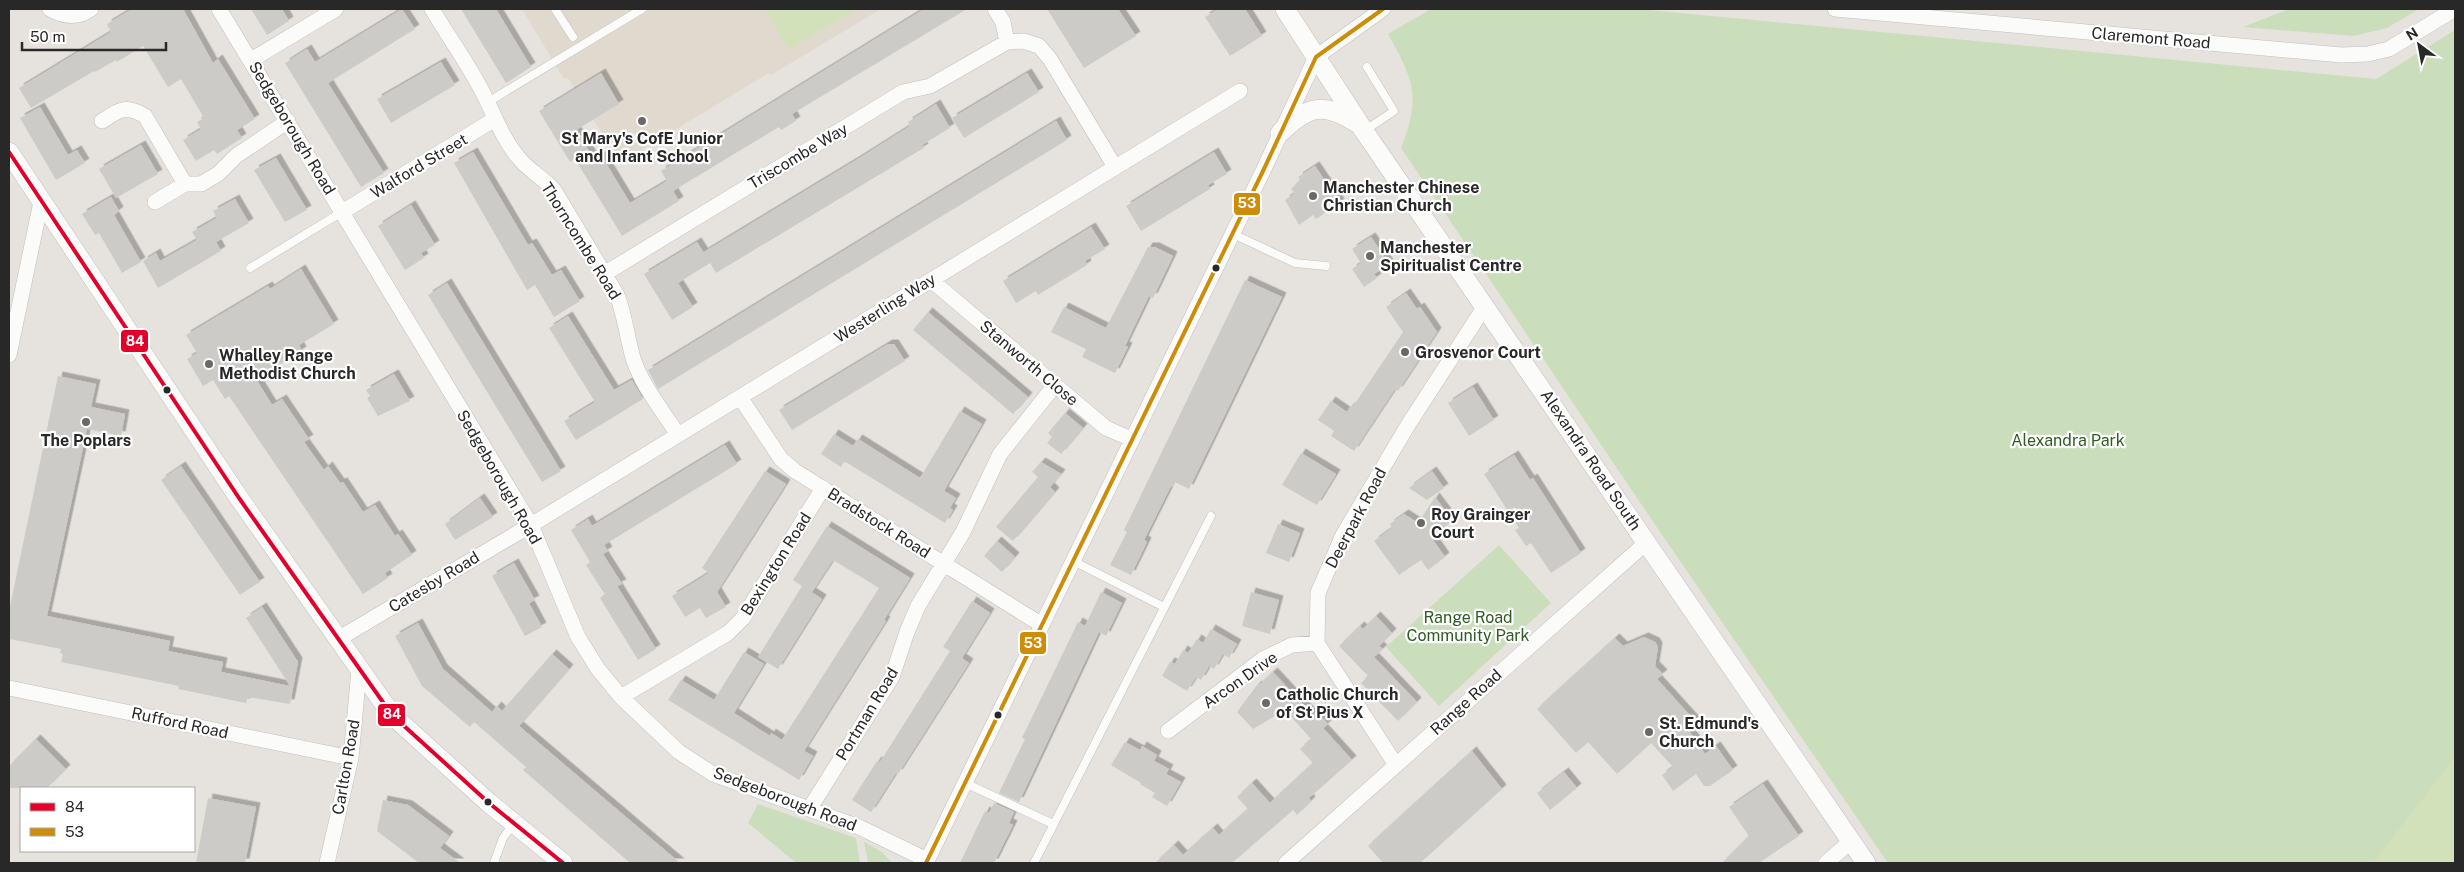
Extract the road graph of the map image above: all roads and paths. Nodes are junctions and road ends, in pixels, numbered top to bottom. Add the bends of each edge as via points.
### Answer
1 (50, 9) edge
2 (91, 9) edge
3 (219, 9) edge
4 (336, 9) edge
5 (432, 9) edge
6 (555, 9) edge
7 (642, 9) edge
8 (995, 9) edge
9 (1285, 9) edge
10 (1383, 9) edge
11 (1844, 9) edge
12 (2455, 9) edge
13 (573, 37) dead end
14 (1001, 44) junction
15 (1316, 57) junction
16 (251, 60) junction
17 (1367, 67) dead end
18 (1240, 91) dead end
19 (488, 102) junction
20 (495, 119) junction
21 (102, 121) dead end
22 (288, 121) junction
23 (1362, 128) junction
24 (1280, 133) junction
25 (9, 152) edge
26 (1115, 167) junction
27 (185, 184) junction
28 (41, 202) junction
29 (155, 202) dead end
30 (342, 212) junction
31 (1233, 234) junction
32 (1326, 266) dead end
33 (250, 268) dead end
34 (604, 274) junction
35 (930, 280) junction
36 (1485, 306) junction
37 (9, 355) edge
38 (1055, 385) junction
39 (740, 397) junction
40 (678, 435) junction
41 (1131, 439) junction
42 (823, 488) junction
43 (1211, 516) dead end
44 (531, 525) junction
45 (1647, 542) junction
46 (1073, 561) junction
47 (944, 564) junction
48 (1164, 607) junction
49 (1042, 625) junction
50 (338, 639) junction
51 (1317, 643) junction
52 (359, 670) junction
53 (9, 688) edge
54 (620, 697) junction
55 (1168, 731) dead end
56 (350, 758) junction
57 (1396, 765) junction
58 (965, 783) junction
59 (810, 808) junction
60 (514, 823) junction
61 (1054, 824) junction
62 (1851, 841) junction
63 (926, 862) edge
64 (327, 863) edge
65 (494, 863) edge
66 (563, 863) edge
67 (1034, 863) edge
68 (1286, 863) edge
69 (1826, 863) edge
70 (1866, 863) edge

1 - 2 street via 60,15 72,16
3 - 16 street, Sedgeborough Road
4 - 16 street
5 - 19 street, Thorncombe Road
6 - 13 lane
7 - 19 lane
8 - 14 street via 1003,22
9 - 15 street, Alexandra Road South
10 - 15 street
11 - 12 street, Claremont Road via 2341,55 2388,49
14 - 26 street via 1024,41 1039,46
14 - 34 street, Triscombe Way via 930,86 903,92
15 - 23 street, Alexandra Road South
15 - 24 street
16 - 22 street, Sedgeborough Road
17 - 23 lane via 1394,111
18 - 26 street, Westerling Way
19 - 20 street, Thorncombe Road
20 - 30 street, Walford Street
20 - 34 street, Thorncombe Road via 517,156 554,190
21 - 27 street via 122,109 135,109 145,116
22 - 27 street via 236,156 218,174 201,184
22 - 30 street, Sedgeborough Road
23 - 24 street via 1344,115 1320,108 1306,111
23 - 36 street, Alexandra Road South
24 - 31 street
25 - 28 street
26 - 35 street, Westerling Way
27 - 29 street
28 - 37 street
28 - 50 street via 239,498
30 - 33 lane
30 - 44 street, Sedgeborough Road
31 - 32 lane via 1296,263
31 - 41 street
34 - 40 street, Thorncombe Road via 624,313 639,373
35 - 38 street, Stanworth Close
35 - 39 street, Westerling Way
36 - 45 street, Alexandra Road South
36 - 51 street, Deerpark Road via 1408,424 1343,535 1318,593
38 - 41 street, Stanworth Close via 1106,428
38 - 47 street, Portman Road via 1000,454
39 - 40 street, Westerling Way
39 - 42 street, Bradstock Road via 781,459
40 - 44 street, Westerling Way
41 - 46 street
42 - 47 street, Bradstock Road
42 - 54 street, Bexington Road via 743,618 728,633
43 - 48 lane
44 - 50 street, Catesby Road
44 - 54 street, Sedgeborough Road via 578,637
45 - 57 street, Range Road
45 - 62 street, Alexandra Road South
46 - 48 lane
46 - 49 street
47 - 49 street, Bradstock Road
47 - 59 street, Portman Road via 918,606 892,677
48 - 61 lane
49 - 58 street
50 - 52 street
51 - 55 street, Arcon Drive via 1292,646 1262,659
51 - 57 street
52 - 56 street, Carlton Road
52 - 60 street via 392,715
53 - 56 street, Rufford Road
54 - 59 street, Sedgeborough Road via 679,752 713,774
56 - 64 street, Carlton Road
57 - 68 street, Range Road
58 - 61 lane
58 - 63 street
59 - 63 street, Sedgeborough Road via 859,827
60 - 65 lane via 503,838
60 - 66 street
61 - 67 lane
62 - 69 street
62 - 70 street, Alexandra Road South

